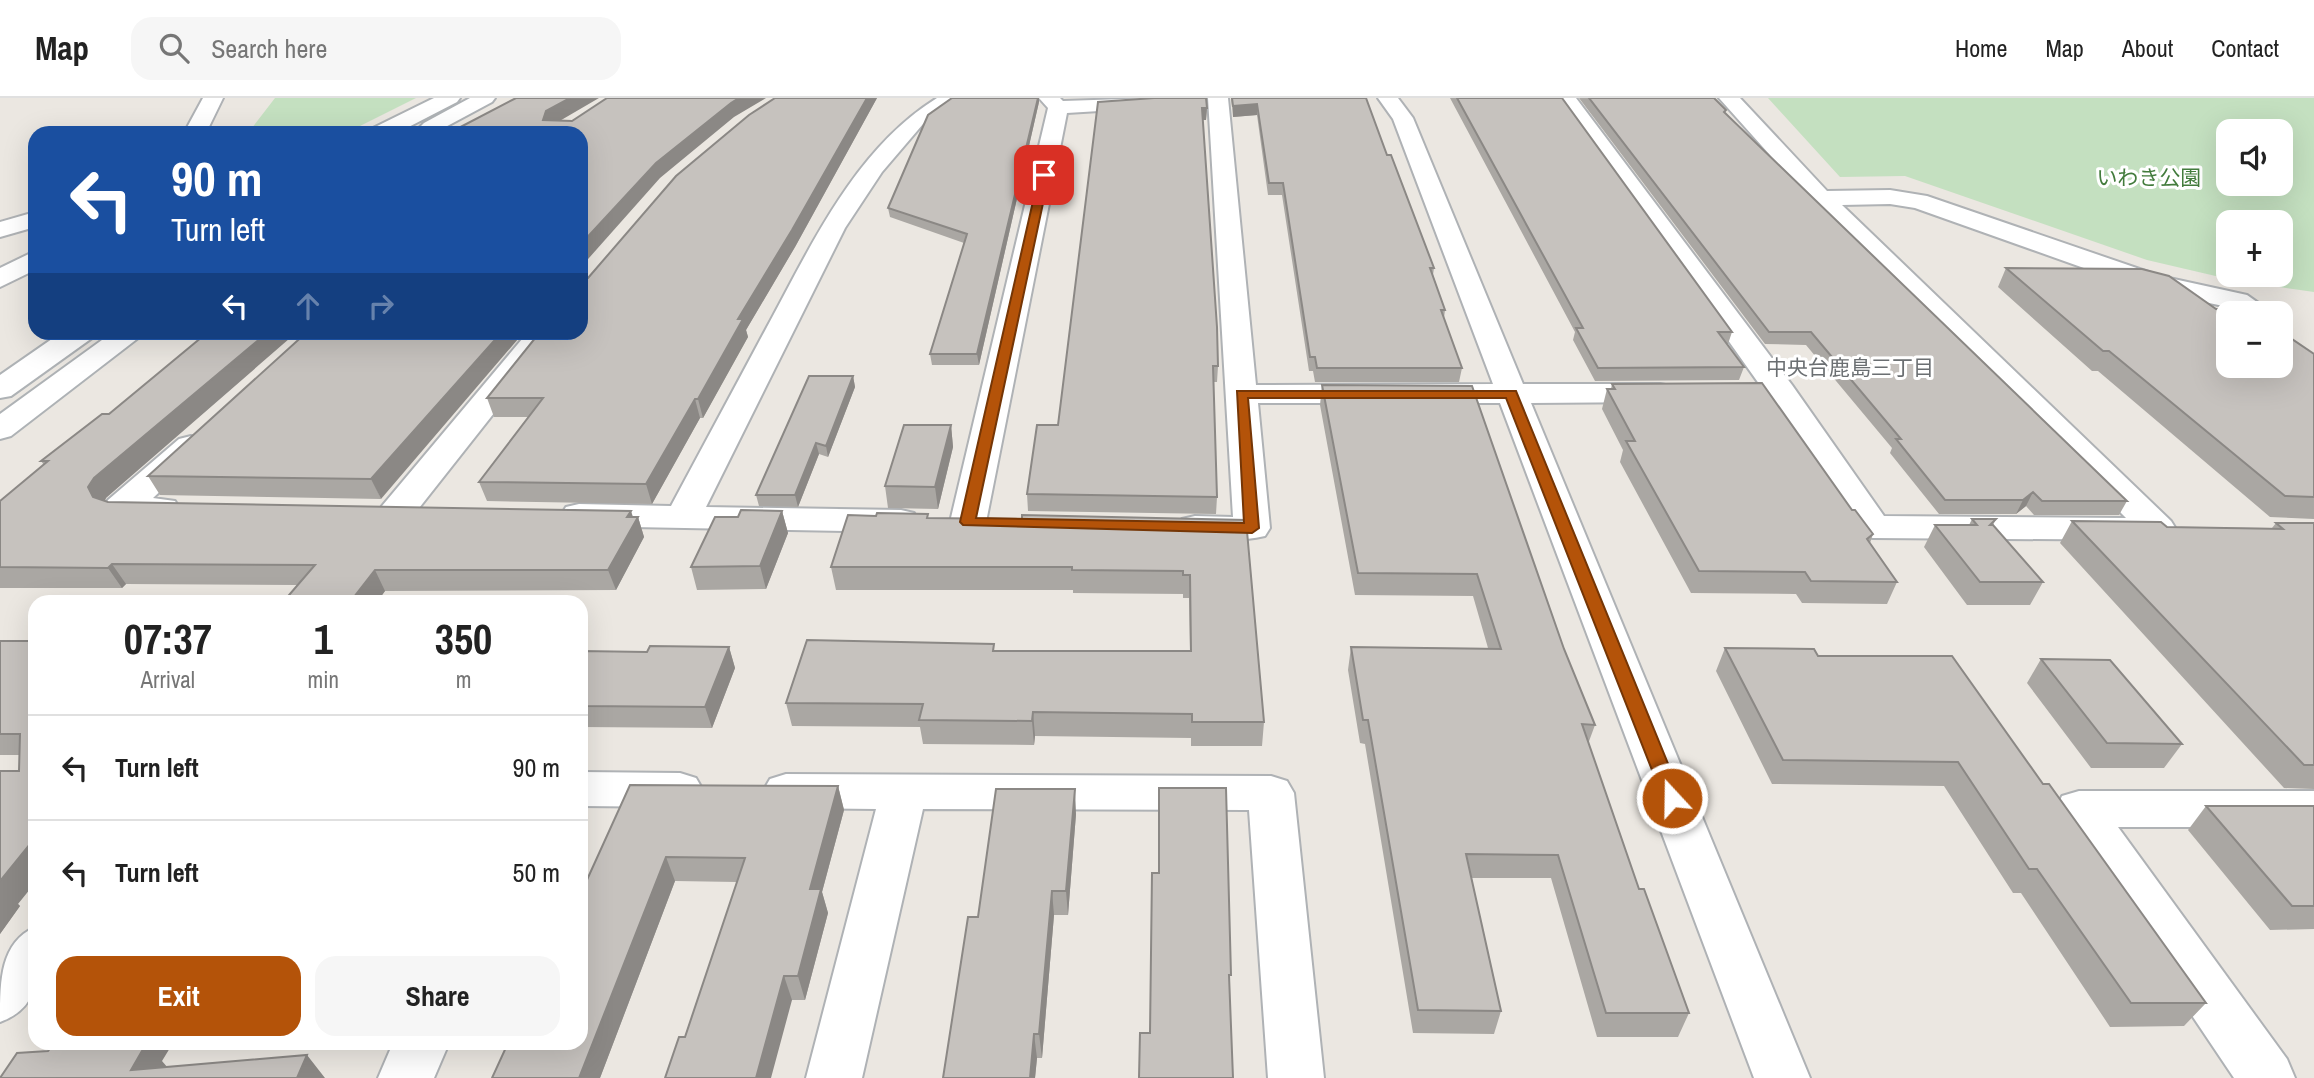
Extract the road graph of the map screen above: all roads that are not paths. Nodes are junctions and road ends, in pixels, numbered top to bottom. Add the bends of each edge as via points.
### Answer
1 (212, 98) edge
2 (450, 98) edge
3 (485, 98) edge
4 (951, 98) edge
5 (1216, 98) edge
6 (1388, 98) edge
7 (1566, 98) edge
8 (1729, 98) edge
9 (1201, 99) edge
10 (1162, 101) edge
11 (1054, 102) edge
12 (198, 126) edge
13 (395, 126) edge
14 (433, 126) edge
15 (1821, 198) junction
16 (28, 221) edge
17 (0, 230) edge
18 (28, 263) edge
19 (0, 279) edge
20 (2238, 301) edge
21 (70, 340) edge
22 (121, 340) edge
23 (537, 340) edge
24 (0, 389) edge
25 (1781, 392) junction
26 (1686, 393) edge
27 (1740, 393) edge
28 (1241, 394) junction
29 (1511, 394) junction
30 (214, 425) edge
31 (0, 429) edge
32 (189, 509) edge
33 (436, 514) edge
34 (546, 515) edge
35 (683, 516) junction
36 (1171, 526) edge
37 (2158, 529) junction
38 (2197, 530) edge
39 (588, 789) edge
40 (904, 792) junction
41 (2314, 809) edge
42 (28, 959) edge
43 (0, 998) edge
44 (418, 1050) edge
45 (406, 1078) edge
46 (834, 1078) edge
47 (1296, 1078) edge
48 (1782, 1078) edge
49 (2267, 1078) edge

1 - 12 street
2 - 13 street
3 - 14 street
4 - 35 street via 916,120 873,168 833,228
5 - 9 street
5 - 28 street
6 - 29 street via 1403,118
7 - 25 street
8 - 15 street
10 - 11 street
11 - 35 street via 958,522
15 - 20 street via 1919,201 2153,283
15 - 37 street
16 - 17 street
18 - 19 street
21 - 24 street
22 - 31 street
23 - 33 street via 382,514
25 - 27 street
25 - 37 street via 1873,527
26 - 29 street
28 - 29 street
28 - 36 street via 1252,528
29 - 48 street
30 - 32 street via 121,508
34 - 35 street
37 - 38 street
39 - 40 street
40 - 46 street
40 - 47 street via 1271,793
41 - 49 street via 2079,809
42 - 43 street
44 - 45 street

